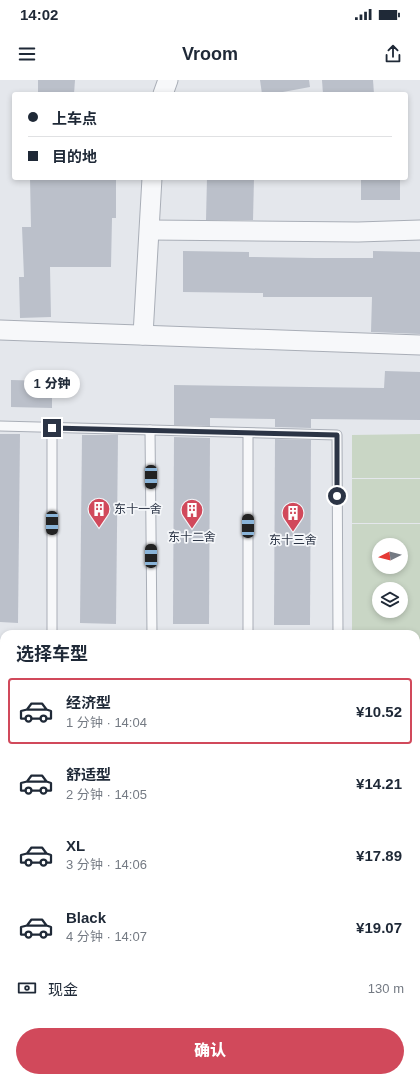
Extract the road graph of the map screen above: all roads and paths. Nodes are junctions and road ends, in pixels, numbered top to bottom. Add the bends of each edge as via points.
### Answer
1 (168, 80) edge
2 (164, 92) edge
3 (152, 180) edge
4 (150, 230) junction
5 (420, 230) edge
6 (0, 330) edge
7 (143, 335) junction
8 (420, 345) edge
9 (0, 426) edge
10 (52, 428) junction
11 (150, 430) junction
12 (248, 433) junction
13 (52, 630) edge
14 (152, 630) edge
15 (248, 630) edge
16 (338, 630) edge

1 - 2 street
3 - 4 street
4 - 5 street
4 - 7 street
6 - 7 street
7 - 8 street
9 - 10 lane
10 - 11 lane
10 - 13 lane
11 - 12 lane
11 - 14 lane
12 - 15 lane
12 - 16 lane via 337,435

